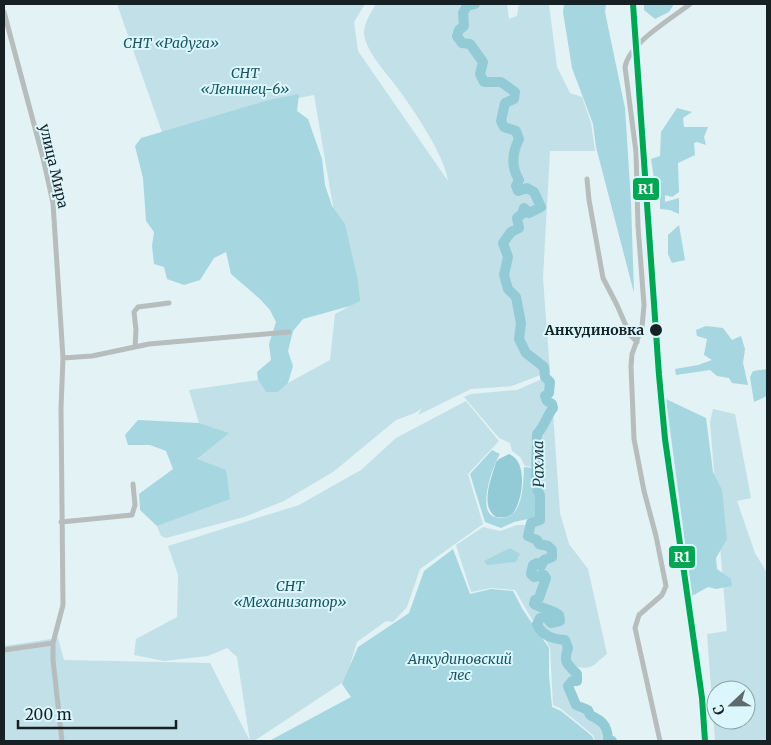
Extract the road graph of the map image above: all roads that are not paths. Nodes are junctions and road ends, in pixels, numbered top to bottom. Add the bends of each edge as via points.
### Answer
1 (690, 4) edge
2 (4, 12) edge
3 (587, 179) dead end
4 (169, 304) dead end
5 (289, 332) dead end
6 (637, 342) junction
7 (135, 347) junction
8 (63, 358) junction
9 (133, 484) dead end
10 (62, 522) junction
11 (53, 643) junction
12 (4, 650) edge
13 (62, 741) edge
14 (660, 741) edge

1 - 6 street via 636,45 627,58 626,80 636,152 644,305
2 - 8 street, улица Мира via 53,203
3 - 6 street via 603,278 630,335
4 - 7 street via 136,308
5 - 7 street
6 - 14 street via 631,366 634,439 666,586 662,594 639,615 635,628
7 - 8 street
8 - 10 street, улица Мира
9 - 10 street via 135,505 132,515
10 - 11 street, улица Мира via 63,605
11 - 12 street
11 - 13 street, улица Мира

